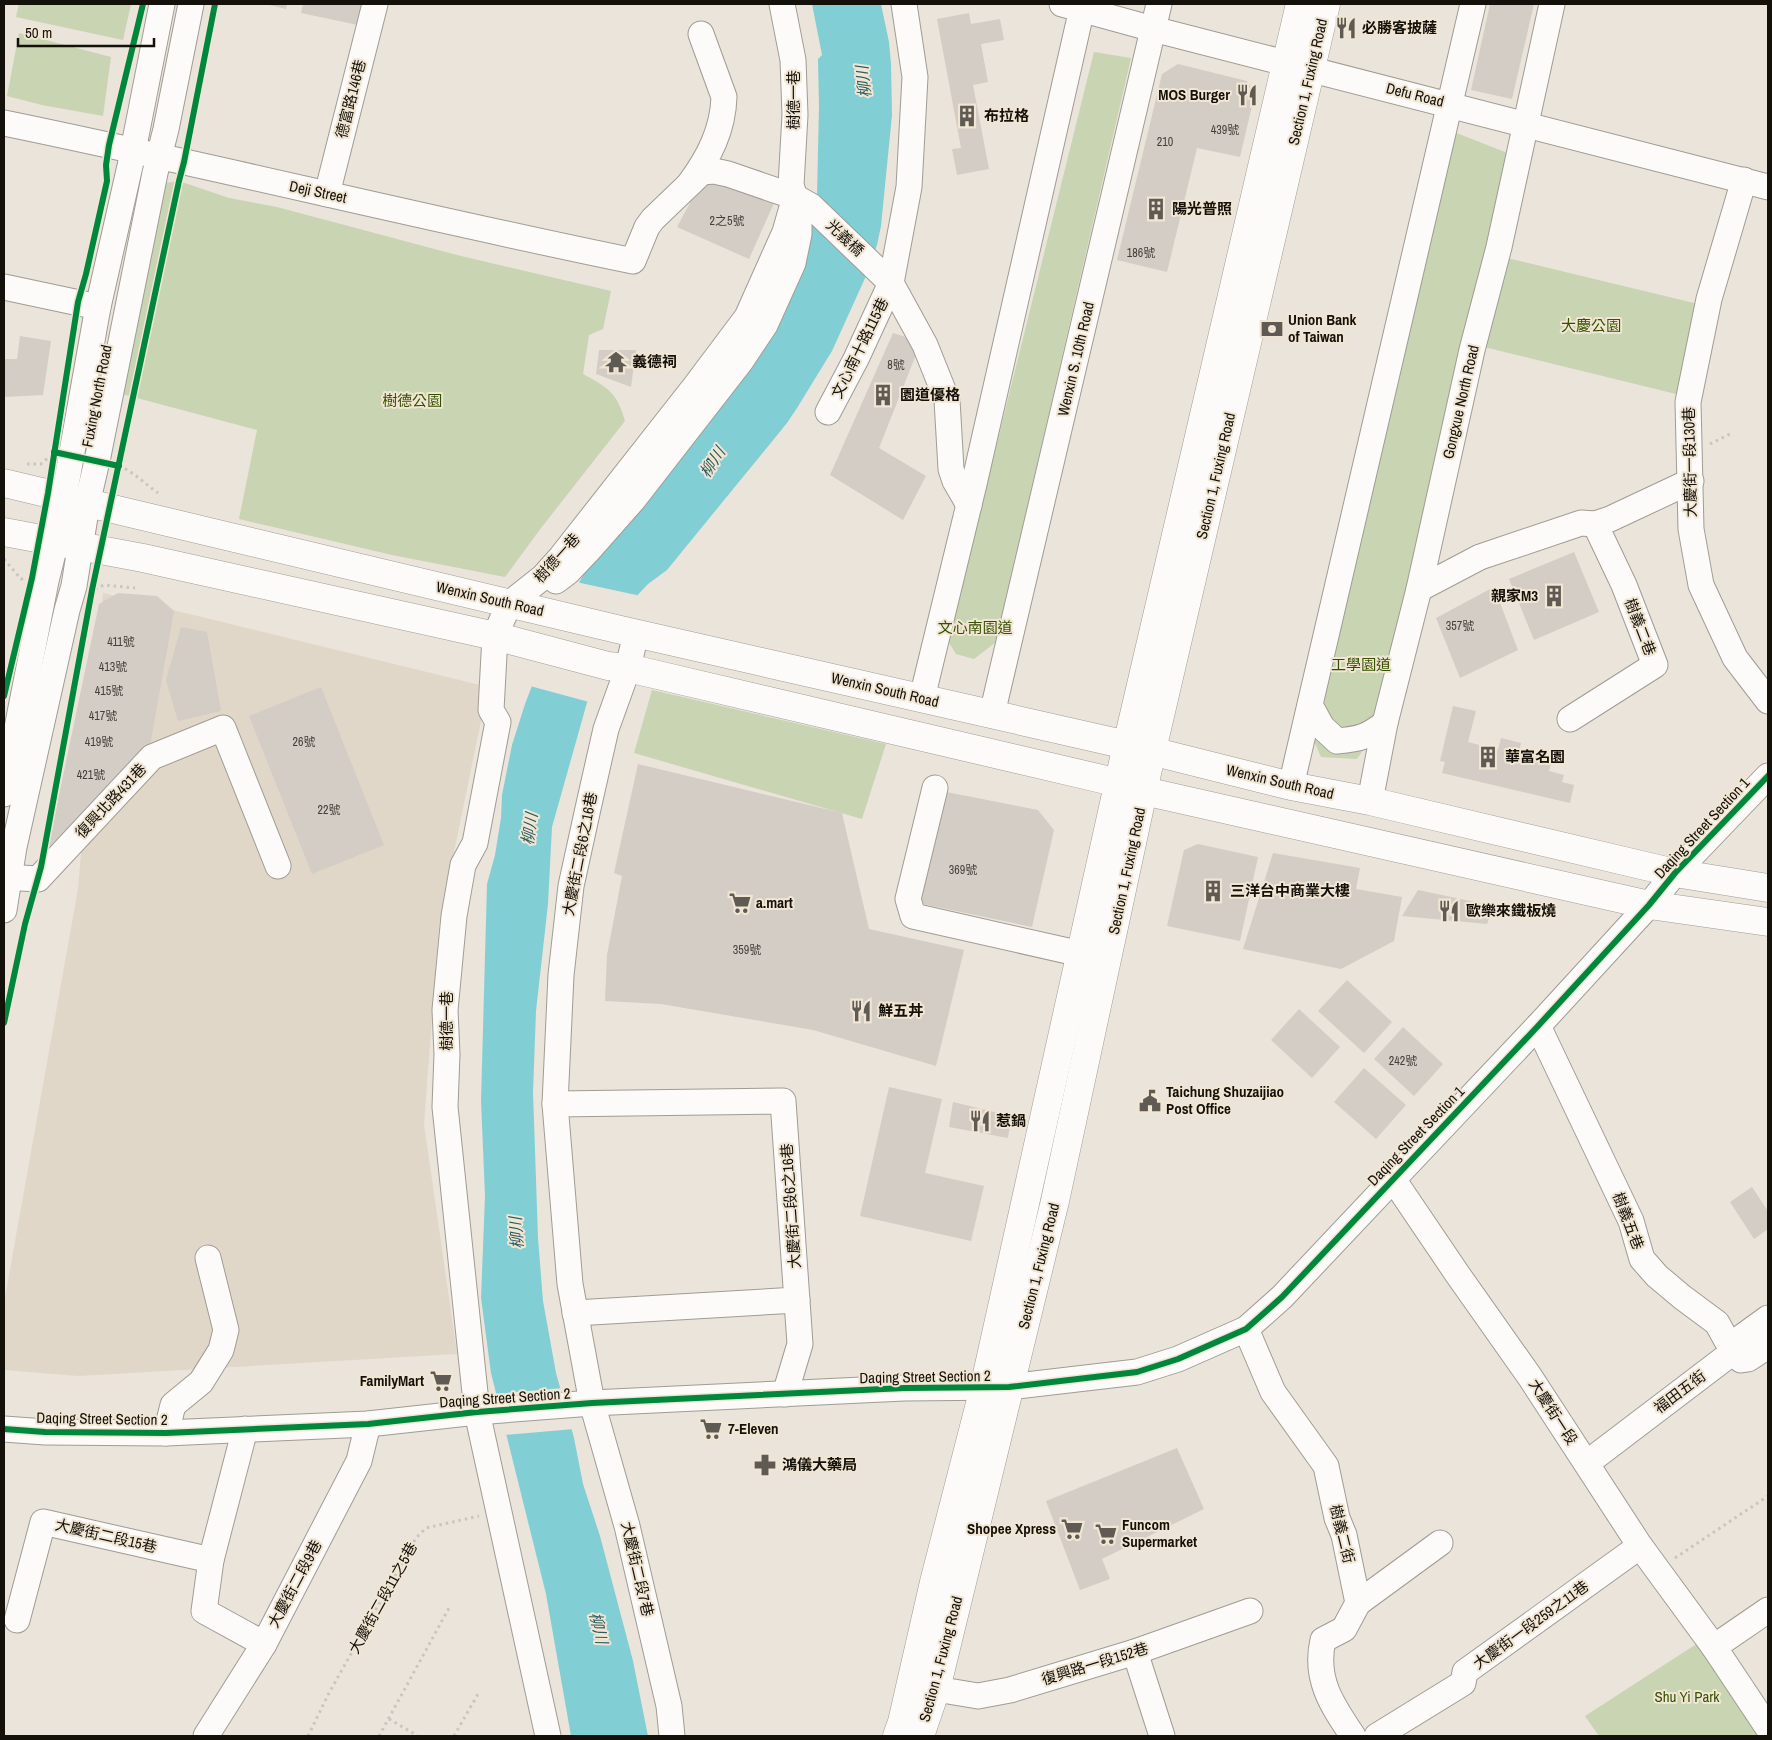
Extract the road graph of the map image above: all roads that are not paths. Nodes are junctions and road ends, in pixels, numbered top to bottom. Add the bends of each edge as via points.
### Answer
1 (162, 4) edge
2 (191, 4) edge
3 (375, 4) edge
4 (782, 4) edge
5 (904, 4) edge
6 (1159, 4) edge
7 (1300, 4) edge
8 (1326, 4) edge
9 (1473, 4) edge
10 (1552, 4) edge
11 (1076, 5) edge
12 (1154, 29) junction
13 (701, 34) dead end
14 (1298, 66) junction
15 (1451, 104) junction
16 (4, 123) edge
17 (1525, 125) junction
18 (132, 149) junction
19 (158, 156) junction
20 (1744, 180) junction
21 (688, 186) junction
22 (1768, 187) edge
23 (327, 194) junction
24 (803, 202) junction
25 (885, 276) junction
26 (4, 287) edge
27 (98, 307) junction
28 (828, 412) dead end
29 (1691, 482) junction
30 (4, 483) edge
31 (75, 501) junction
32 (969, 505) junction
33 (1595, 524) junction
34 (4, 532) edge
35 (68, 544) junction
36 (1419, 589) junction
37 (509, 604) junction
38 (629, 632) junction
39 (495, 636) junction
40 (618, 667) junction
41 (922, 698) junction
42 (1768, 701) edge
43 (1310, 705) junction
44 (992, 714) junction
45 (1570, 719) dead end
46 (1385, 723) junction
47 (1140, 747) junction
48 (1768, 776) edge
49 (1119, 783) junction
50 (1291, 786) junction
51 (935, 788) dead end
52 (1144, 791) junction
53 (4, 794) edge
54 (1370, 801) junction
55 (278, 866) dead end
56 (1675, 873) junction
57 (6, 877) edge
58 (1768, 888) edge
59 (1649, 905) junction
60 (4, 910) edge
61 (1768, 922) edge
62 (1081, 954) junction
63 (1538, 1026) junction
64 (554, 1104) junction
65 (1393, 1179) junction
66 (208, 1258) dead end
67 (797, 1300) junction
68 (575, 1313) junction
69 (1768, 1318) edge
70 (1246, 1330) junction
71 (1768, 1346) edge
72 (1733, 1352) junction
73 (997, 1388) junction
74 (786, 1394) junction
75 (588, 1404) junction
76 (485, 1411) junction
77 (368, 1424) junction
78 (4, 1429) edge
79 (245, 1429) junction
80 (166, 1433) junction
81 (1587, 1463) junction
82 (1440, 1543) dead end
83 (1640, 1546) junction
84 (211, 1560) junction
85 (1358, 1603) junction
86 (1768, 1610) edge
87 (1250, 1611) dead end
88 (17, 1620) dead end
89 (264, 1644) junction
90 (1714, 1646) junction
91 (1135, 1652) junction
92 (936, 1689) junction
93 (1768, 1728) edge
94 (206, 1736) edge
95 (548, 1736) edge
96 (672, 1736) edge
97 (897, 1736) edge
98 (920, 1736) edge
99 (1162, 1736) edge
100 (1352, 1736) edge
101 (1377, 1736) edge

1 - 18 street, Fuxing North Road
2 - 19 street, Fuxing North Road
3 - 23 street, 德富路146巷
4 - 24 street, 樹德一巷 via 793,60 795,115 791,185
5 - 25 street via 916,77 909,187
6 - 12 street, Wenxin S. 10th Road
7 - 14 main road, Section 1, Fuxing Road
8 - 14 main road, Section 1, Fuxing Road
9 - 15 street
10 - 17 street, Gongxue North Road
11 - 12 street, Defu Road
11 - 32 street
12 - 14 street, Defu Road
12 - 44 street, Wenxin S. 10th Road
13 - 21 street via 724,105 720,131
14 - 15 street, Defu Road
14 - 47 main road, Section 1, Fuxing Road
15 - 17 street, Defu Road
15 - 43 street
16 - 18 street, Deji Street
17 - 20 street, Defu Road
17 - 36 street, Gongxue North Road
18 - 19 street, Deji Street
18 - 27 street, Fuxing North Road
19 - 23 street, Deji Street
19 - 31 street, Fuxing North Road via 111,467
20 - 22 street, Defu Road
20 - 29 street, 大慶街一段130巷 via 1709,299 1688,402
21 - 23 street, Deji Street via 647,228 633,261
21 - 24 street via 702,172 714,171
24 - 25 street, 光義橋
24 - 37 street, 樹德一巷 via 785,232 746,317 560,556 542,577
25 - 28 street, 文心南十路115巷 via 856,359
25 - 32 street, 文心南十路115巷 via 928,352 947,400 951,469
26 - 27 street
27 - 31 street, Fuxing North Road via 80,414
29 - 33 street
29 - 42 street, 大慶街一段130巷 via 1692,529 1701,585 1735,658
30 - 31 main road, Wenxin South Road
31 - 35 street, Fuxing North Road
31 - 37 main road, Wenxin South Road
32 - 41 street
33 - 36 street via 1581,523 1480,558
33 - 45 street, 樹義二巷 via 1624,585 1655,666
34 - 35 main road
35 - 39 main road
35 - 53 street, Fuxing North Road
35 - 57 street, Fuxing North Road via 88,590 67,610
36 - 46 street, Gongxue North Road
37 - 38 main road, Wenxin South Road
37 - 39 street
38 - 40 street, 大慶街二段6之16巷
38 - 41 main road, Wenxin South Road
39 - 40 main road
39 - 76 street, 樹德一巷 via 491,710 498,722 475,844 464,865 454,916 445,1010 445,1107
40 - 49 main road
40 - 64 street, 大慶街二段6之16巷 via 571,886 561,975
41 - 44 main road, Wenxin South Road
43 - 46 street via 1322,727 1337,741 1357,740
43 - 50 street
44 - 47 main road, Wenxin South Road
46 - 54 street, Gongxue North Road
47 - 49 main road, Section 1, Fuxing Road
47 - 50 main road, Wenxin South Road
47 - 52 main road, Section 1, Fuxing Road
48 - 56 street, Daqing Street Section 1
49 - 52 main road
49 - 62 main road, Section 1, Fuxing Road
50 - 54 main road, Wenxin South Road
51 - 62 street via 908,899 913,916
52 - 59 main road
52 - 73 main road, Section 1, Fuxing Road via 1055,1202
54 - 56 main road, Wenxin South Road
55 - 57 street, 復興北路431巷 via 222,728 152,757 38,879
56 - 58 main road, Wenxin South Road
56 - 59 street, Daqing Street Section 1
57 - 60 street, Fuxing North Road
59 - 61 main road
59 - 63 street, Daqing Street Section 1
62 - 73 main road, Section 1, Fuxing Road
63 - 65 street, Daqing Street Section 1
63 - 72 street, 樹義五巷 via 1631,1221 1642,1259 1682,1297 1718,1322
64 - 67 street, 大慶街二段6之16巷 via 783,1101
64 - 68 street, 大慶街二段6之16巷
65 - 70 street, Daqing Street Section 1 via 1282,1297
65 - 81 street, 大慶街一段
66 - 80 street via 226,1330 221,1350 201,1382 173,1405
67 - 68 street
67 - 74 street, 大慶街二段6之16巷 via 800,1344
68 - 75 street, 大慶街二段6之16巷
69 - 72 street, 福田五街 via 1739,1339
70 - 73 street, Daqing Street Section 1 via 1178,1359 1137,1372
70 - 85 street, 樹義二街 via 1273,1392 1326,1466
71 - 72 street via 1748,1359 1741,1360
72 - 81 street, 福田五街
73 - 74 street, Daqing Street Section 2 via 904,1388
73 - 92 main road, Section 1, Fuxing Road
73 - 97 main road, Section 1, Fuxing Road via 934,1582
74 - 75 street, Daqing Street Section 2
75 - 76 street, Daqing Street Section 2
75 - 96 street, 大慶街二段7巷 via 627,1526 669,1706
76 - 77 street, Daqing Street Section 2
76 - 95 street, Daqing Street Section 2 via 499,1511
77 - 79 street, Daqing Street Section 2
77 - 89 street, 大慶街二段9巷 via 359,1461
78 - 80 street, Daqing Street Section 2
79 - 80 street, Daqing Street Section 2
79 - 84 street
81 - 83 street, 大慶街一段
82 - 85 street
83 - 90 street, 大慶街一段
83 - 101 street, 大慶街一段259之11巷 via 1465,1672 1464,1683
84 - 88 street, 大慶街二段15巷 via 43,1522
84 - 89 street via 204,1611
85 - 100 street via 1344,1630 1323,1640 1320,1654 1324,1685
86 - 90 street
87 - 91 street, 復興路一段152巷
89 - 94 street, 大慶街二段9巷
90 - 93 street, 大慶街一段
91 - 92 street, 復興路一段152巷 via 1010,1690 978,1696
91 - 99 street
92 - 98 main road, Section 1, Fuxing Road

